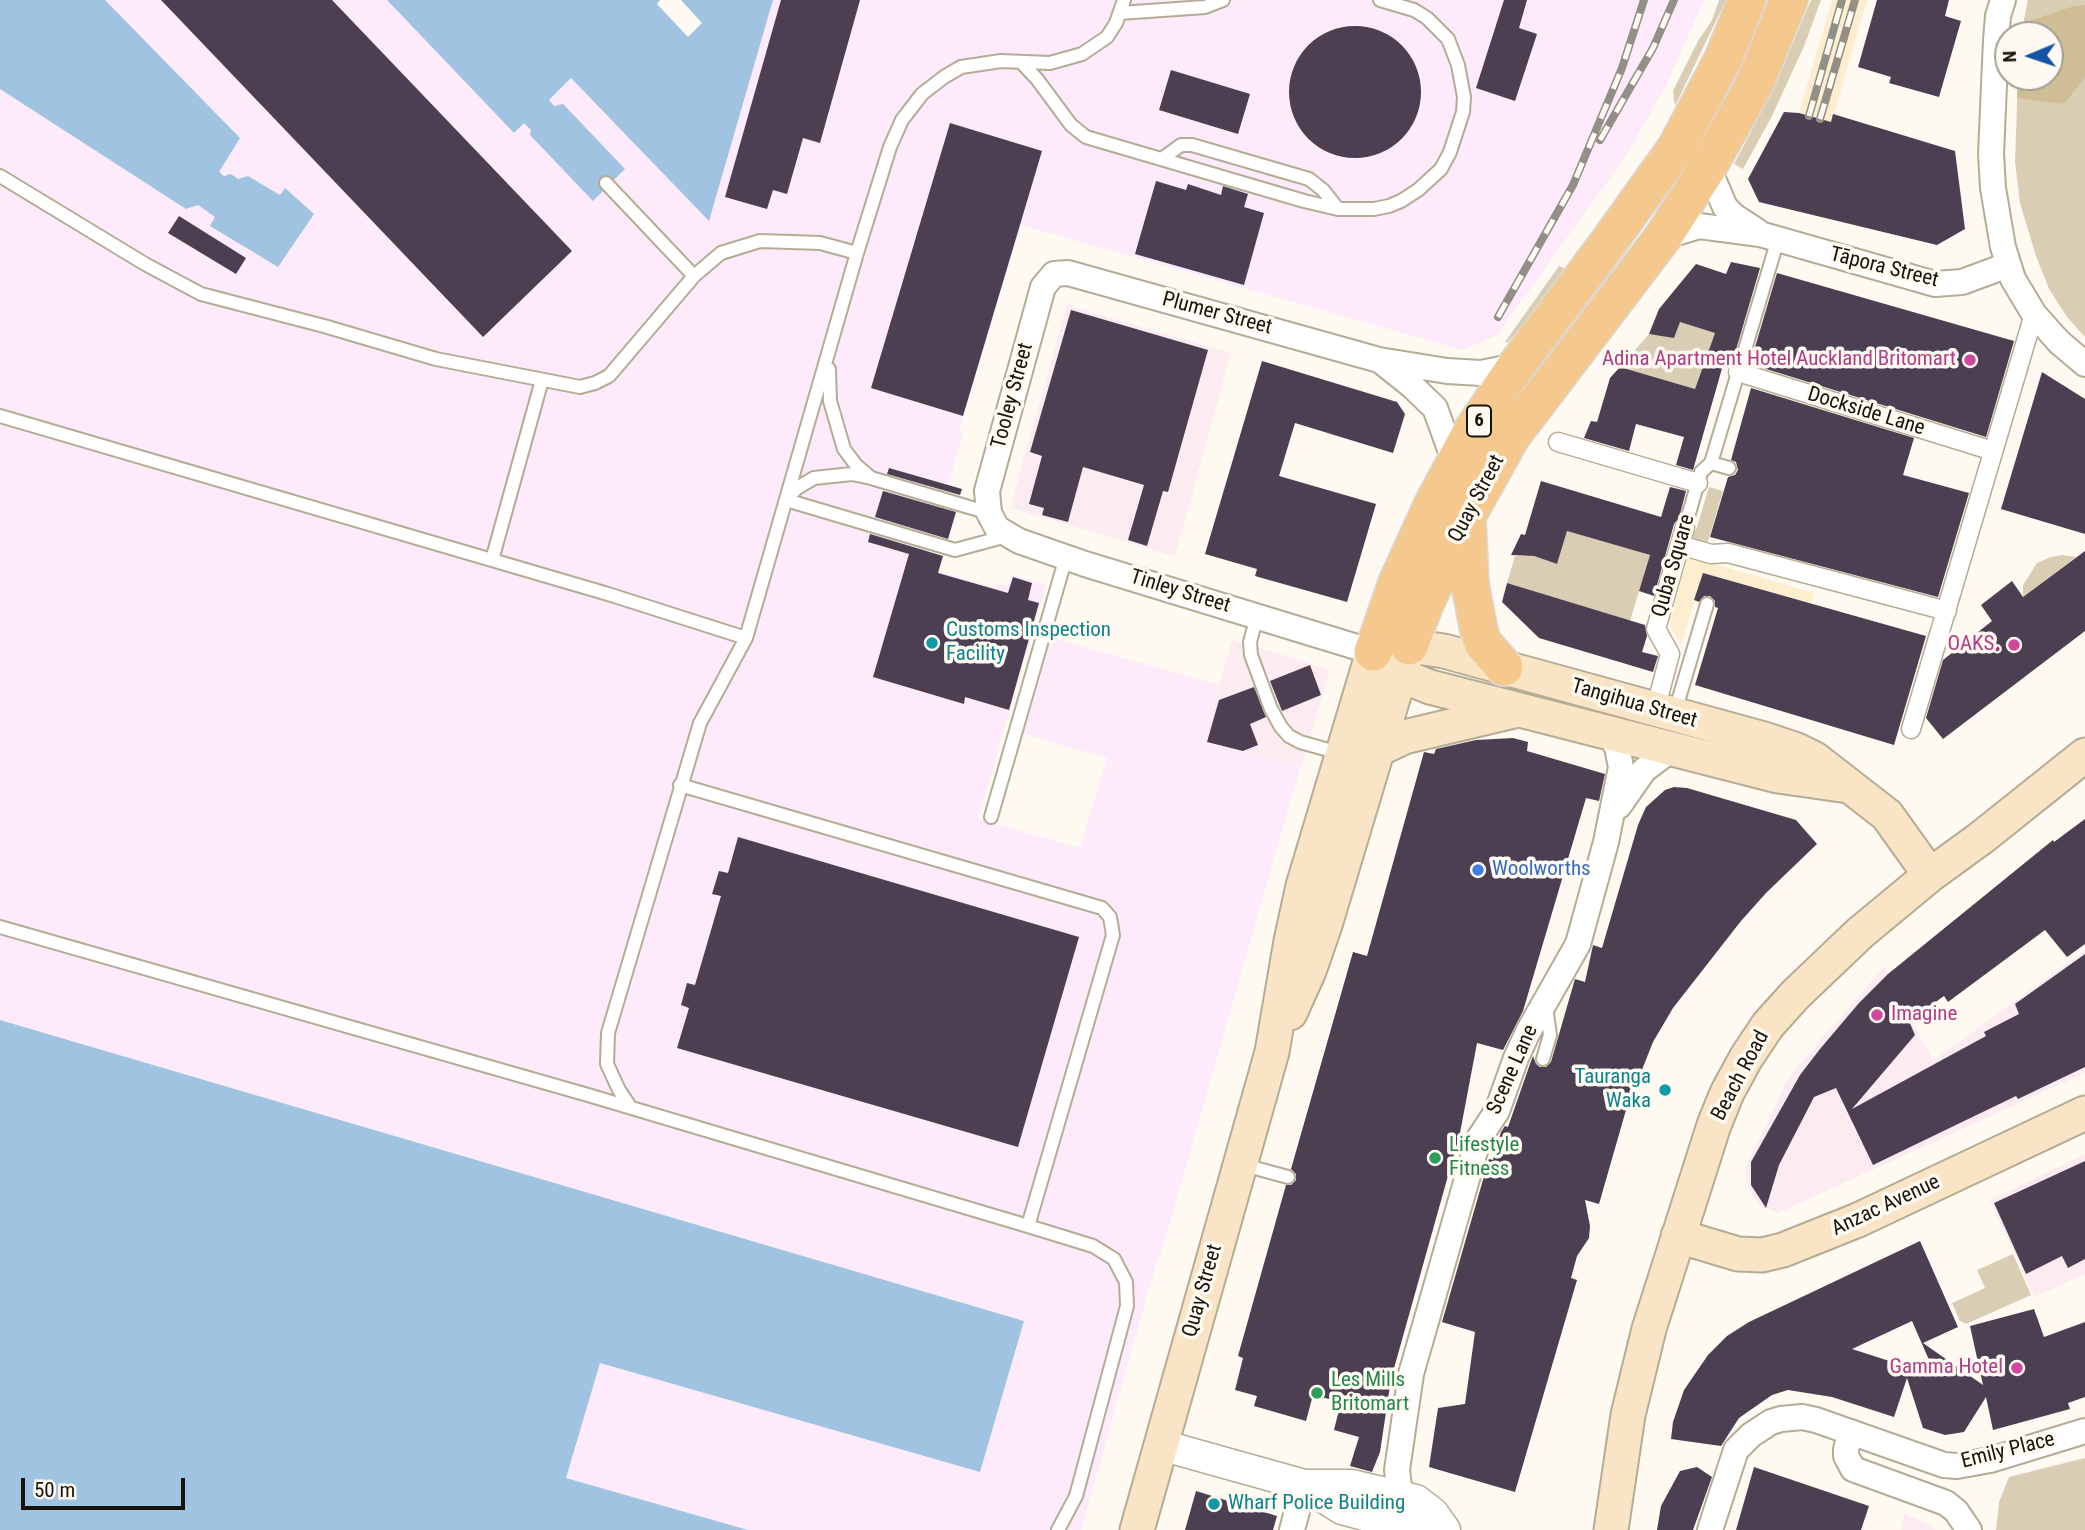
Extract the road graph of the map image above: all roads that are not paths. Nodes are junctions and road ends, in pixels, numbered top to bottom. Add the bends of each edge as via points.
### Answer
1 (1223, 0) edge
2 (1380, 0) edge
3 (1746, 0) edge
4 (1789, 0) edge
5 (2003, 0) edge
6 (1122, 6) edge
7 (1021, 62) junction
8 (1163, 158) junction
9 (1708, 167) junction
10 (0, 176) edge
11 (606, 183) dead end
12 (1338, 209) junction
13 (1663, 236) junction
14 (1769, 236) junction
15 (857, 253) junction
16 (2008, 265) junction
17 (1054, 274) joint
18 (694, 276) junction
19 (2034, 314) junction
20 (829, 355) junction
21 (1379, 360) junction
22 (2085, 365) edge
23 (1516, 366) junction
24 (1738, 372) junction
25 (542, 380) junction
26 (0, 416) edge
27 (1558, 442) dead end
28 (1993, 451) junction
29 (1455, 463) junction
30 (1711, 463) junction
31 (1729, 468) dead end
32 (871, 478) junction
33 (1698, 483) junction
34 (786, 500) junction
35 (1467, 516) junction
36 (996, 524) junction
37 (1685, 527) joint
38 (1681, 545) junction
39 (1066, 557) junction
40 (492, 560) junction
41 (1707, 604) dead end
42 (1947, 611) junction
43 (1257, 615) junction
44 (746, 638) junction
45 (1394, 657) junction
46 (1504, 667) junction
47 (1516, 710) junction
48 (1664, 713) junction
49 (1911, 729) dead end
50 (1608, 732) junction
51 (1379, 749) junction
52 (1672, 749) junction
53 (1343, 754) junction
54 (2085, 755) edge
55 (680, 785) junction
56 (1850, 786) junction
57 (1613, 815) junction
58 (991, 817) dead end
59 (1930, 875) junction
60 (0, 927) edge
61 (1545, 1003) junction
62 (1272, 1052) junction
63 (1543, 1059) dead end
64 (631, 1108) junction
65 (2085, 1113) edge
66 (1240, 1164) junction
67 (1288, 1177) dead end
68 (1028, 1226) junction
69 (1678, 1236) junction
70 (2085, 1431) edge
71 (1852, 1432) junction
72 (1161, 1445) junction
73 (1304, 1485) junction
74 (1400, 1495) junction
75 (1406, 1528) edge
76 (1058, 1530) edge
77 (1138, 1530) edge
78 (1292, 1530) edge
79 (1446, 1530) edge
80 (1611, 1530) edge
81 (1710, 1530) edge
82 (1969, 1530) edge

1 - 6 lane via 1205,7
2 - 12 lane via 1414,10 1448,39 1458,65 1464,112 1441,169 1418,190 1389,206
3 - 23 main road, Quay Street / 6 via 1724,59 1676,148
4 - 9 main road, Quay Street / 6 via 1754,85
5 - 16 street via 1996,40 1991,154 1998,228
6 - 7 lane via 1107,37 1082,54 1050,63
7 - 8 lane via 1086,137
7 - 15 lane via 961,68 922,94 894,138
8 - 12 lane
8 - 12 lane via 1181,145 1192,145 1309,179
9 - 13 main road, Quay Street / 6
9 - 14 street, Tāpora Street via 1725,206
10 - 25 lane via 201,294 436,359
11 - 18 lane
13 - 14 street, Tāpora Street via 1699,226
13 - 35 main road, Quay Street / 6 via 1511,437
14 - 16 street, Tāpora Street via 1935,284 1962,282
14 - 24 lane, Quba Square
15 - 18 lane via 820,243 760,241 721,253
15 - 20 lane
16 - 19 street
17 - 21 street, Plumer Street via 1075,275
17 - 36 street, Tooley Street via 1043,287 987,491
18 - 25 lane via 609,376 580,387
19 - 22 street
19 - 28 street
20 - 32 lane via 830,401 845,449
20 - 34 lane
21 - 23 street, Plumer Street via 1481,373
21 - 29 street, Plumer Street via 1435,408
23 - 29 main road, Quay Street / 6
24 - 28 street, Dockside Lane
24 - 30 lane, Quba Square
25 - 40 lane
26 - 40 lane
27 - 33 street
28 - 42 street
29 - 45 main road, Quay Street / 6 via 1397,583
30 - 31 lane
30 - 33 lane, Quba Square
32 - 34 lane via 852,474 814,478
32 - 36 lane
33 - 37 lane, Quba Square
34 - 36 lane via 955,550
34 - 44 lane
35 - 45 main road, Quay Street / 6
35 - 46 main road via 1479,631 1483,643
36 - 39 street, Tinley Street
37 - 38 street, Quba Square
38 - 42 street via 1711,554 1728,553
38 - 48 street, Quba Square via 1657,629 1670,654
39 - 43 street, Tinley Street
39 - 58 lane
40 - 44 lane
41 - 48 lane
42 - 49 street
43 - 45 street, Tinley Street
43 - 53 lane via 1251,655 1281,727 1300,742
44 - 55 lane via 700,723
45 - 46 main road, Tangihua Street via 1444,651
45 - 47 main road, Tangihua Street via 1430,687
45 - 51 main road, Quay Street / 6
45 - 53 main road, Quay Street / 6
46 - 48 main road, Tangihua Street
47 - 50 main road, Tangihua Street
47 - 51 main road via 1404,737
48 - 56 main road, Tangihua Street via 1797,750
50 - 52 main road, Tangihua Street
50 - 57 street, Scene Lane via 1621,767
51 - 62 main road, Quay Street / 6 via 1309,971
52 - 56 main road, Tangihua Street via 1778,776
52 - 57 street, Scene Lane via 1644,770
53 - 62 main road, Quay Street / 6 via 1303,886
54 - 59 main road, Beach Road
55 - 64 lane via 608,1033 607,1064
55 - 68 lane via 1102,908 1110,917 1113,935
56 - 59 main road, Tangihua Street via 1887,815
57 - 61 street, Scene Lane via 1578,944
59 - 69 main road, Beach Road via 1860,933 1769,1025 1727,1093
60 - 64 lane
61 - 63 lane via 1549,1035
61 - 74 street, Scene Lane via 1516,1058 1497,1111 1478,1140 1411,1374 1397,1469
62 - 66 main road, Quay Street / 6
64 - 68 lane
65 - 69 main road, Anzac Avenue via 1858,1220 1783,1250 1738,1254
66 - 67 lane
66 - 72 main road, Quay Street / 6
68 - 76 lane via 1093,1246 1114,1259 1126,1282 1127,1306 1076,1496
69 - 80 main road, Beach Road via 1638,1368
70 - 71 street, Emily Place via 1957,1466
71 - 81 street, Emily Place via 1802,1417 1771,1422 1751,1435 1733,1455
71 - 82 street via 1846,1456 1853,1469 1946,1503
72 - 73 street
72 - 77 main road, Quay Street / 6
73 - 74 street via 1352,1485
73 - 75 street via 1342,1509
73 - 78 street
74 - 79 street via 1425,1506

